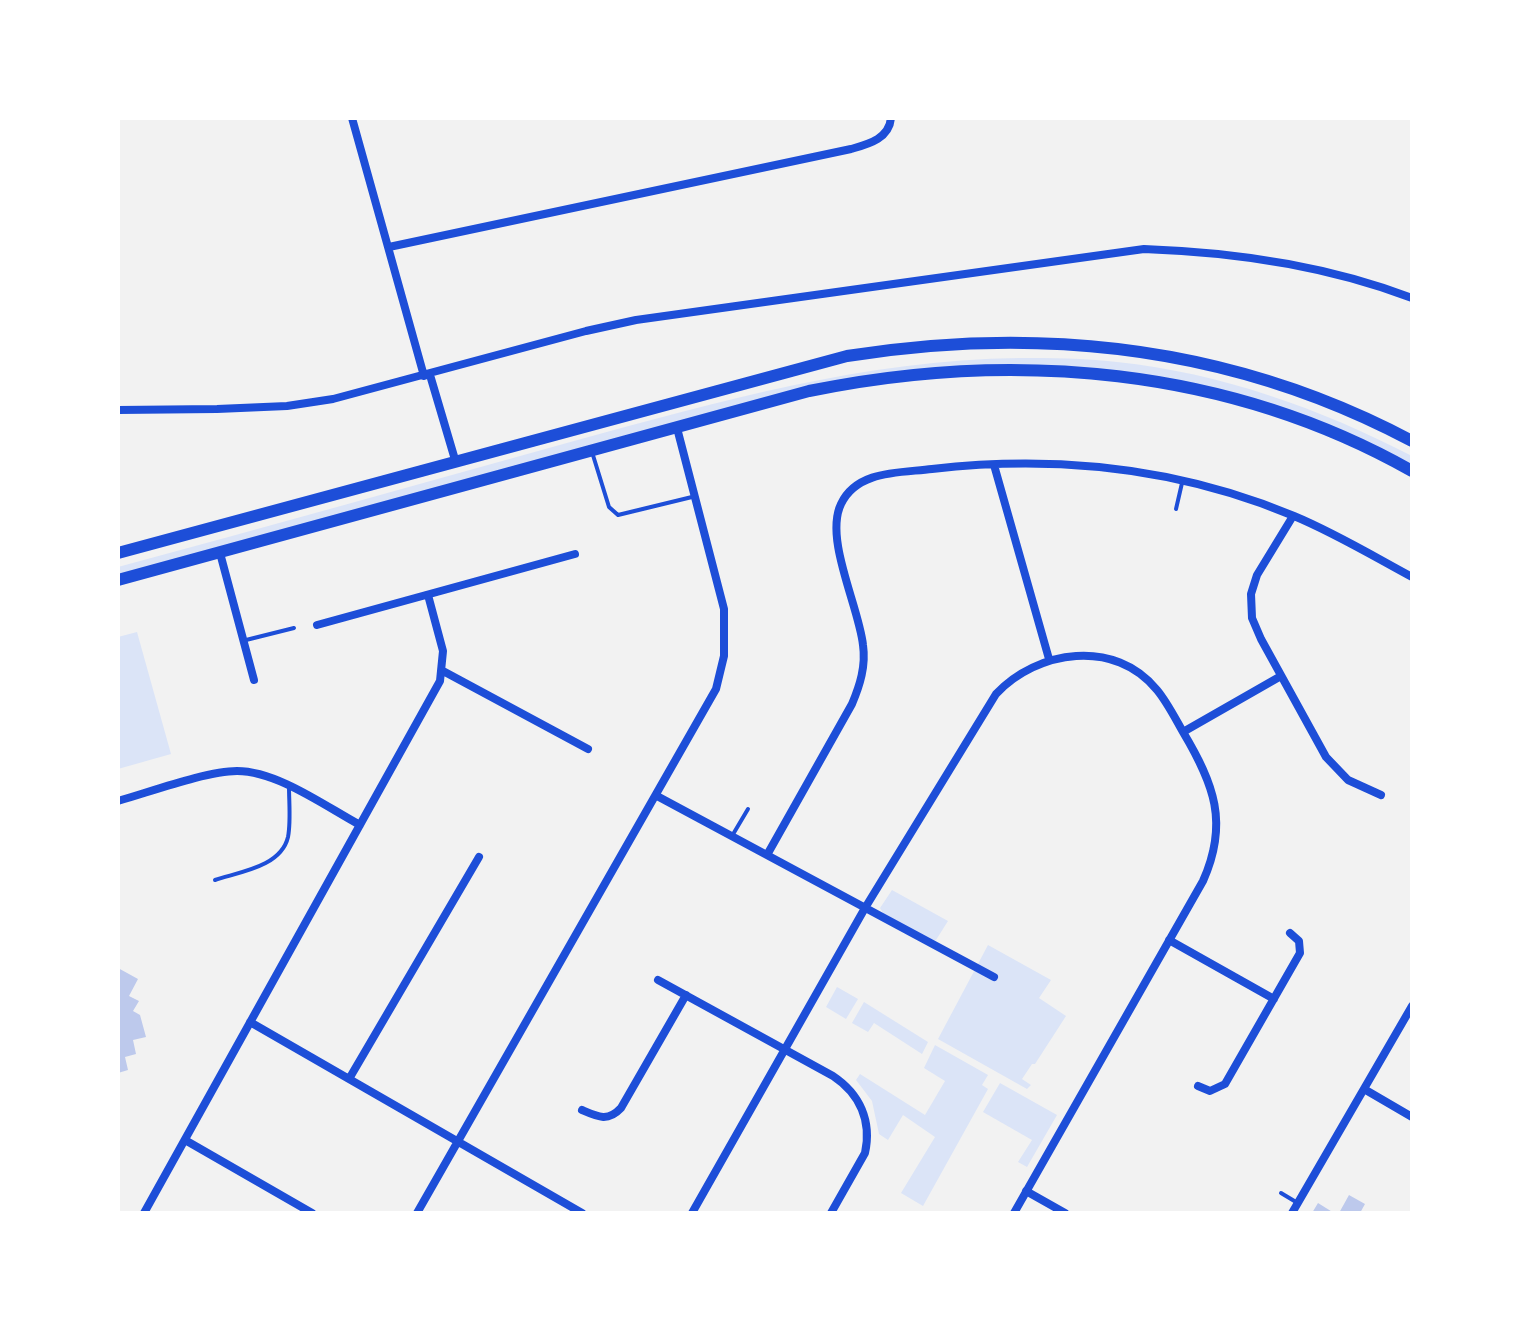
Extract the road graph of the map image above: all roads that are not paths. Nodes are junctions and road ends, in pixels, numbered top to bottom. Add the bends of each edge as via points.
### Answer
1 (352, 118) edge
2 (891, 118) edge
3 (389, 247) junction
4 (1412, 298) edge
5 (427, 375) junction
6 (118, 410) edge
7 (677, 428) junction
8 (1412, 441) edge
9 (591, 451) junction
10 (456, 463) junction
11 (994, 465) junction
12 (1412, 471) edge
13 (1182, 480) junction
14 (695, 496) junction
15 (1176, 509) dead end
16 (1293, 516) junction
17 (118, 553) edge
18 (220, 553) junction
19 (575, 554) dead end
20 (1412, 577) edge
21 (118, 580) edge
22 (428, 595) junction
23 (317, 625) dead end
24 (294, 628) dead end
25 (244, 641) junction
26 (1049, 659) junction
27 (443, 671) junction
28 (1281, 676) junction
29 (254, 680) dead end
30 (1183, 732) junction
31 (588, 749) dead end
32 (289, 787) junction
33 (1381, 795) dead end
34 (657, 796) junction
35 (118, 801) edge
36 (748, 809) dead end
37 (360, 825) junction
38 (732, 836) junction
39 (767, 855) junction
40 (479, 857) dead end
41 (215, 880) dead end
42 (865, 908) junction
43 (1290, 933) dead end
44 (1169, 940) junction
45 (994, 977) dead end
46 (658, 980) dead end
47 (686, 995) junction
48 (1274, 999) junction
49 (1412, 1006) edge
50 (250, 1022) junction
51 (785, 1049) junction
52 (349, 1079) junction
53 (1198, 1086) dead end
54 (1364, 1089) junction
55 (582, 1110) dead end
56 (1412, 1117) edge
57 (185, 1140) junction
58 (458, 1142) junction
59 (1026, 1191) junction
60 (1281, 1193) dead end
61 (1298, 1203) junction
62 (144, 1213) edge
63 (312, 1213) edge
64 (417, 1213) edge
65 (582, 1213) edge
66 (692, 1213) edge
67 (831, 1213) edge
68 (1014, 1213) edge
69 (1065, 1213) edge
70 (1292, 1213) edge

1 - 3 street
2 - 3 street via 880,138 851,149
3 - 5 street
4 - 5 street via 1272,261 1144,249 636,320
5 - 6 street via 287,406
5 - 10 street
7 - 9 main road
7 - 12 main road via 809,391 897,375 986,369 1076,371 1154,381 1270,409
7 - 14 street
8 - 10 main road via 1318,398 1198,362 1068,343 980,342 847,356
9 - 14 lane via 609,507 618,515
9 - 18 main road
10 - 17 main road
11 - 13 street via 1093,466
11 - 26 street
11 - 39 street via 878,476 846,496 836,532 861,632 863,670 852,704
13 - 15 lane
13 - 16 street
14 - 34 street via 724,609 724,656 708,706
16 - 20 street
16 - 28 street via 1251,594 1255,629
18 - 21 main road
18 - 25 street
19 - 22 street
22 - 23 street
22 - 27 street
24 - 25 lane
25 - 29 street
26 - 30 street via 1088,655 1127,667 1158,690
26 - 42 street via 1017,674 996,694
27 - 31 street
27 - 37 street
28 - 30 street
28 - 33 street via 1332,765
30 - 44 street via 1211,787 1216,830 1208,869
32 - 35 street via 264,775 235,771
32 - 37 street
32 - 41 lane via 288,837 282,850 268,863
34 - 38 street
34 - 58 street
36 - 38 lane
37 - 50 street
38 - 39 street
39 - 42 street
40 - 52 street
42 - 45 street
42 - 51 street
43 - 48 street via 1301,949
44 - 48 street
44 - 59 street
46 - 47 street
47 - 51 street
47 - 55 street via 621,1108 607,1118
48 - 53 street via 1225,1084 1210,1091
49 - 54 street
50 - 52 street
50 - 57 street
51 - 66 street
51 - 67 street via 843,1082 866,1121 865,1153
52 - 58 street
54 - 56 street
54 - 61 street
57 - 62 street
57 - 63 street
58 - 64 street
58 - 65 street
59 - 68 street
59 - 69 street
60 - 61 lane
61 - 70 street

